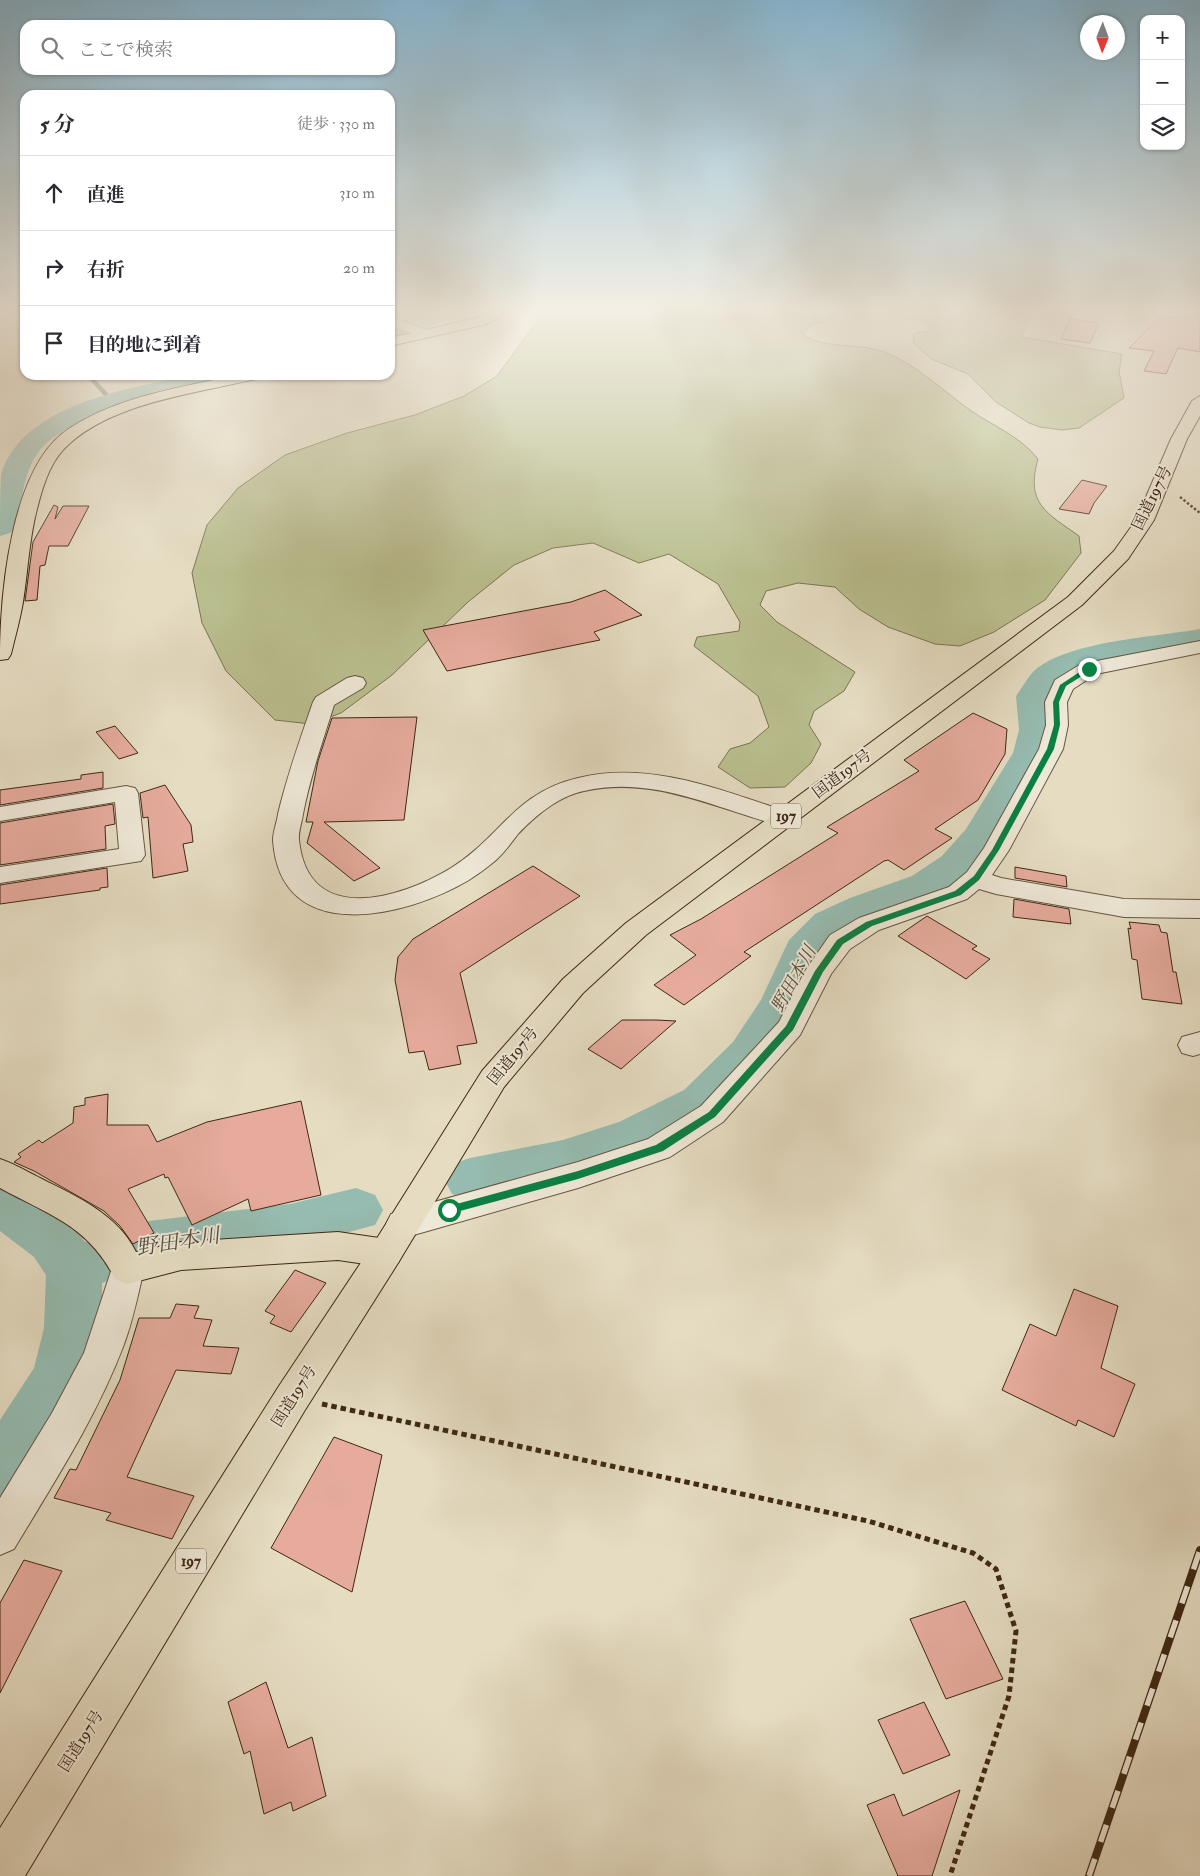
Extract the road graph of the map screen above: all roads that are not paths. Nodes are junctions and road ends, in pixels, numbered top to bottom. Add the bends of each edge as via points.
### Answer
1 (160, 399) edge
2 (1200, 401) edge
3 (1200, 647) edge
4 (0, 654) edge
5 (355, 684) dead end
6 (0, 814) edge
7 (782, 818) junction
8 (0, 875) edge
9 (976, 878) junction
10 (1200, 909) edge
11 (0, 1172) edge
12 (395, 1238) junction
13 (128, 1269) junction
14 (0, 1536) edge
15 (0, 1872) edge

1 - 4 main road via 94,420 58,446 44,464 26,514 13,604
2 - 7 main road, 国道197号 / 197 via 1179,439 1145,520 1114,562 1075,601
3 - 9 street via 1089,669 1064,685 1056,702 1057,725 1051,749 996,850
5 - 7 street via 324,702 286,838 290,865 301,887 318,900 347,909 379,907 439,886 484,858 513,825 550,795 580,784 611,779 652,780
6 - 8 street via 126,793 132,855
7 - 12 main road, 国道197号 / 197 via 636,929 573,986 493,1079
9 - 10 street via 996,886 1124,908
9 - 12 street via 958,893 869,924 840,942 819,971 790,1028 761,1062 712,1114 659,1148
11 - 13 main road via 88,1220 115,1245
12 - 13 main road via 319,1248 182,1256
12 - 15 main road, 国道197号 / 197 via 292,1398
13 - 14 street via 98,1364

